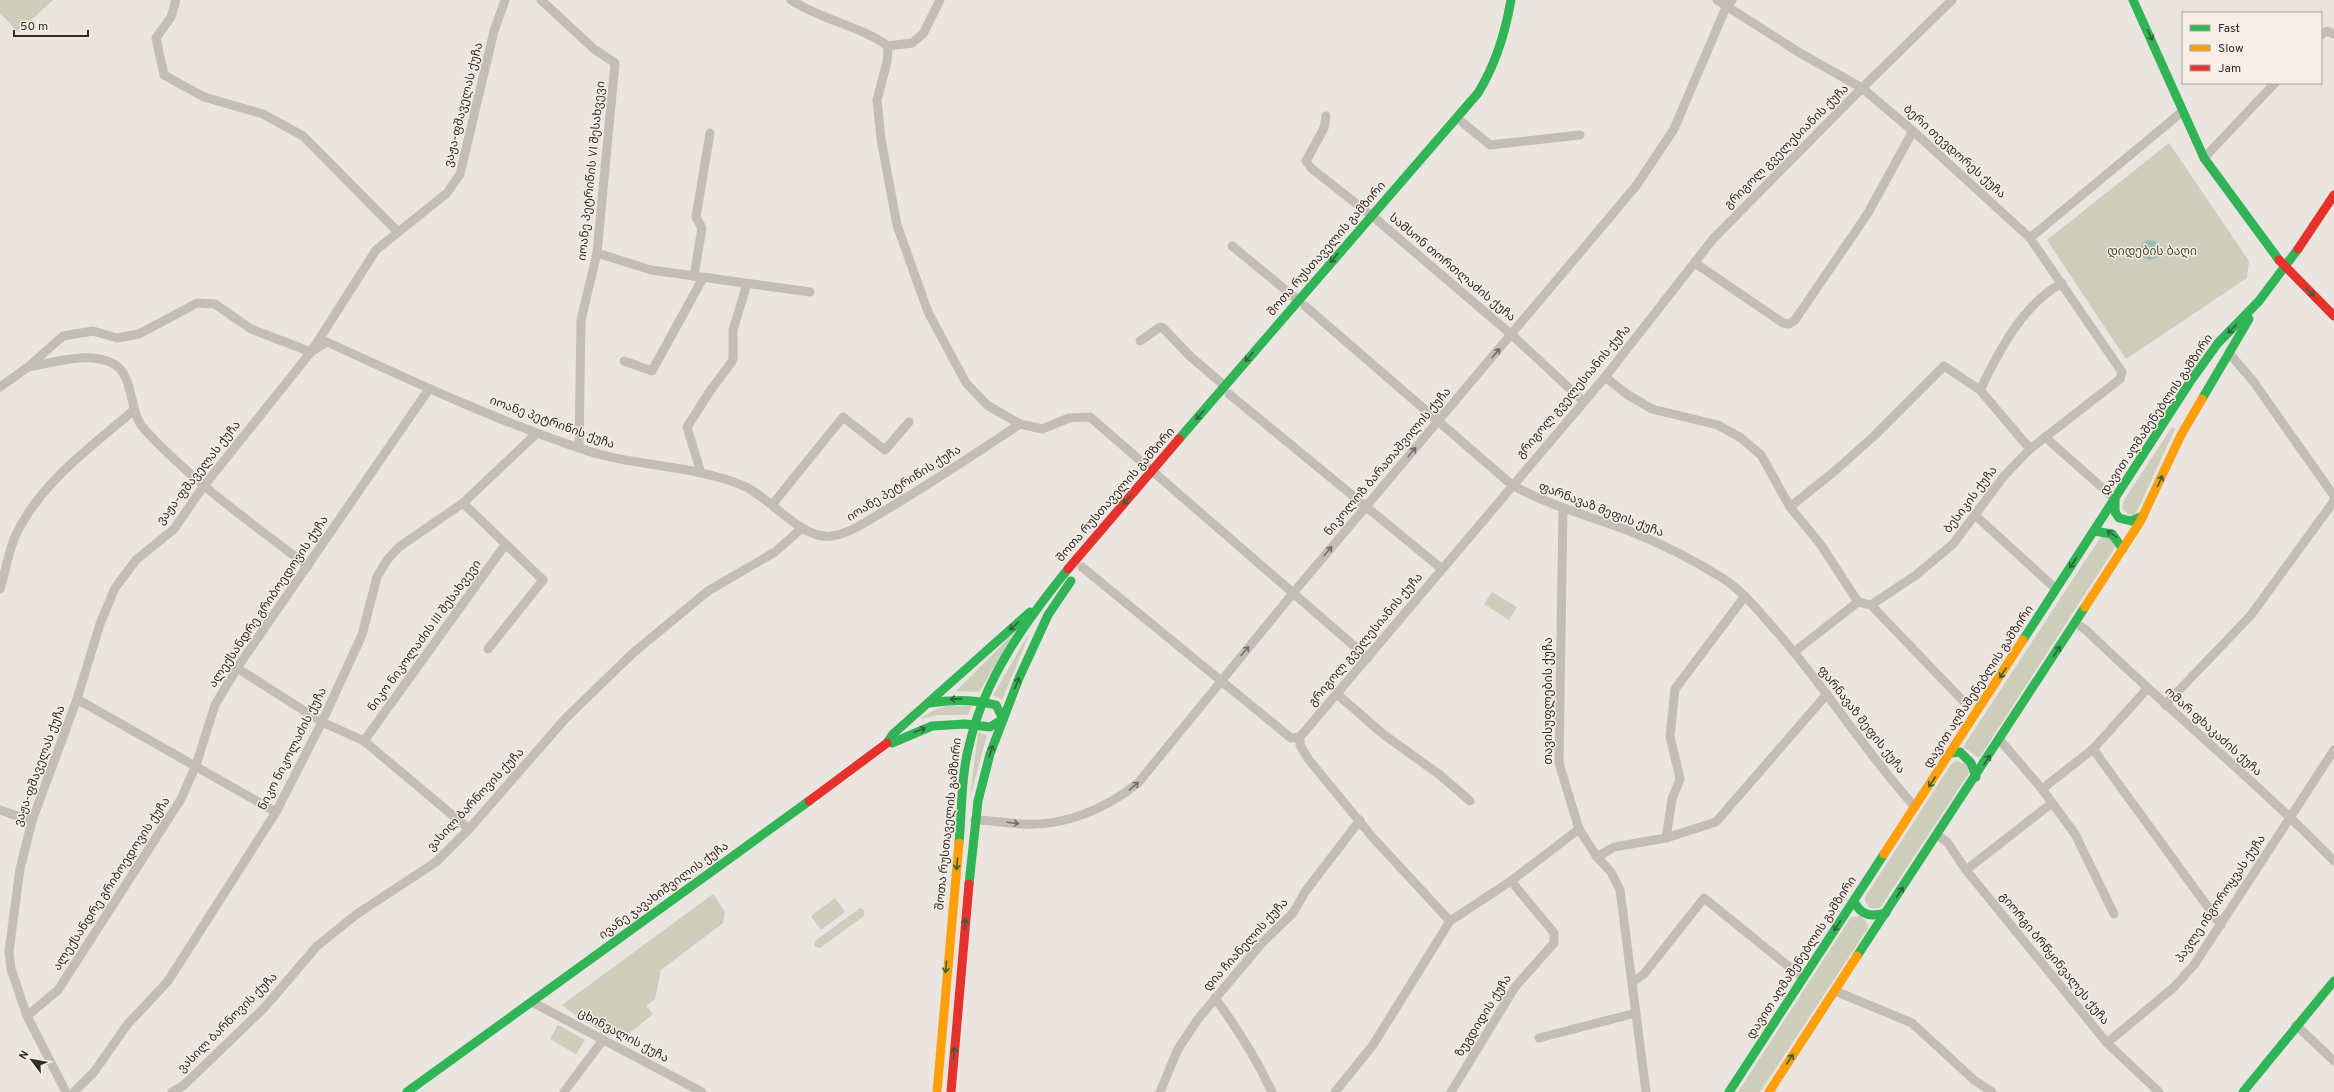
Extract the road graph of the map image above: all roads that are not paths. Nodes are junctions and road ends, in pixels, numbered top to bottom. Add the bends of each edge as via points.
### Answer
1 (176, 0) edge
2 (505, 0) edge
3 (541, 0) edge
4 (791, 0) edge
5 (940, 0) edge
6 (1510, 0) edge
7 (1517, 0) edge
8 (1717, 0) edge
9 (1952, 0) edge
10 (2133, 0) edge
11 (1730, 2) edge
12 (2322, 34) edge
13 (2334, 34) edge
14 (888, 46) junction
15 (2274, 84) edge
16 (1862, 88) junction
17 (2183, 111) junction
18 (1326, 116) dead end
19 (1462, 122) junction
20 (1913, 131) junction
21 (710, 133) dead end
22 (1580, 135) dead end
23 (2204, 158) junction
24 (2334, 195) edge
25 (1374, 218) junction
26 (398, 232) junction
27 (2030, 238) junction
28 (1232, 246) dead end
29 (597, 253) junction
30 (1695, 263) junction
31 (2286, 267) junction
32 (694, 276) junction
33 (703, 278) junction
34 (2062, 283) junction
35 (747, 284) junction
36 (810, 292) dead end
37 (2259, 301) junction
38 (1301, 303) junction
39 (2334, 316) edge
40 (326, 328) junction
41 (1512, 335) junction
42 (1140, 341) dead end
43 (327, 342) junction
44 (311, 352) junction
45 (2229, 353) junction
46 (624, 361) dead end
47 (28, 367) junction
48 (2122, 376) joint
49 (1605, 377) junction
50 (0, 387) edge
51 (429, 389) junction
52 (1227, 390) junction
53 (1980, 390) junction
54 (1583, 401) junction
55 (134, 410) junction
56 (1439, 421) junction
57 (909, 422) dead end
58 (1020, 424) junction
59 (537, 433) junction
60 (2045, 436) junction
61 (579, 448) junction
62 (2030, 449) junction
63 (701, 473) junction
64 (1156, 474) junction
65 (1512, 485) junction
66 (203, 487) junction
67 (2334, 496) edge
68 (2115, 499) junction
69 (2334, 501) edge
70 (463, 503) junction
71 (772, 505) junction
72 (1366, 506) junction
73 (1790, 507) junction
74 (1563, 510) junction
75 (1976, 516) junction
76 (2143, 516) junction
77 (802, 528) junction
78 (2094, 530) junction
79 (505, 545) junction
80 (2123, 549) junction
81 (308, 566) junction
82 (1082, 567) junction
83 (1442, 569) junction
84 (2056, 588) junction
85 (0, 589) edge
86 (1294, 592) junction
87 (1745, 596) junction
88 (1043, 601) junction
89 (1858, 602) junction
90 (1870, 605) junction
91 (2075, 623) junction
92 (488, 649) dead end
93 (1794, 652) junction
94 (1368, 658) junction
95 (237, 668) junction
96 (1220, 681) junction
97 (2147, 689) junction
98 (1337, 694) junction
99 (1827, 694) junction
100 (77, 699) junction
101 (982, 701) junction
102 (930, 703) junction
103 (1965, 703) dead end
104 (2165, 705) junction
105 (1003, 719) junction
106 (322, 722) junction
107 (973, 725) junction
108 (1300, 737) junction
109 (2000, 740) junction
110 (364, 741) junction
111 (884, 747) junction
112 (2093, 749) junction
113 (2334, 750) edge
114 (1950, 754) junction
115 (196, 764) junction
116 (1976, 777) junction
117 (2042, 790) junction
118 (1470, 800) dead end
119 (2052, 803) junction
120 (1915, 808) junction
121 (0, 810) edge
122 (276, 812) junction
123 (2290, 816) junction
124 (975, 820) junction
125 (1360, 820) junction
126 (32, 821) junction
127 (469, 829) junction
128 (1579, 829) junction
129 (1937, 835) junction
130 (1666, 838) junction
131 (1597, 857) junction
132 (2334, 861) edge
133 (1966, 870) junction
134 (1511, 881) junction
135 (1854, 901) junction
136 (1886, 913) junction
137 (2114, 914) dead end
138 (1450, 921) junction
139 (2221, 925) junction
140 (1803, 978) junction
141 (2334, 981) edge
142 (1632, 983) junction
143 (1835, 992) junction
144 (1215, 998) junction
145 (532, 1002) junction
146 (1636, 1014) junction
147 (27, 1016) junction
148 (2296, 1025) junction
149 (1539, 1038) dead end
150 (603, 1040) junction
151 (2107, 1043) junction
152 (2334, 1061) edge
153 (66, 1092) edge
154 (74, 1092) edge
155 (172, 1092) edge
156 (407, 1092) edge
157 (564, 1092) edge
158 (702, 1092) edge
159 (937, 1092) edge
160 (951, 1092) edge
161 (1160, 1092) edge
162 (1272, 1092) edge
163 (1335, 1092) edge
164 (1451, 1092) edge
165 (1646, 1092) edge
166 (1728, 1092) edge
167 (1769, 1092) edge
168 (1992, 1092) edge
169 (2159, 1092) edge
170 (2243, 1092) edge

1 - 26 street via 170,17 156,38 164,75 204,97 263,114 303,136
2 - 26 street, ვაჟა-ფშაველას ქუჩა via 494,31 460,174 447,193
3 - 29 street, იოანე პეტრიწის VI შესახვევი via 594,49 615,63
4 - 14 street via 804,9 875,37
5 - 14 street via 923,34 912,43
6 - 25 main road, შოთა რუსთაველის გამზირი via 1504,39 1491,72 1463,111
7 - 19 main road, შოთა რუსთაველის გამზირი via 1511,36 1496,75 1486,93
8 - 11 street, ბერი თევდორეს ქუჩა
9 - 16 street, გრიგოლ გველესიანის ქუჩა
10 -> 17 main road
11 - 16 street, ბერი თევდორეს ქუჩა via 1800,54
11 - 41 street, ნიკოლოზ ბარათაშვილის ქუჩა via 1664,148 1636,186
12 - 13 street via 2327,30
14 - 58 street via 887,62 877,100 881,139 897,225 928,312 966,383 987,405
15 - 23 street
16 - 20 street, ბერი თევდორეს ქუჩა
16 - 30 street, გრიგოლ გველესიანის ქუჩა via 1731,220
17 - 23 main road
17 - 27 street
18 - 25 street, სამსონ თორთლაძის ქუჩა via 1324,128 1306,161 1311,168
19 - 22 street via 1490,145
19 - 25 main road, შოთა რუსთაველის გამზირი
20 - 27 street, ბერი თევდორეს ქუჩა
20 - 30 street via 1868,213 1795,320 1789,324 1783,323
21 - 32 street via 696,217 702,228
23 - 31 main road
24 - 31 main road, დავით აღმაშენებლის გამზირი
25 - 38 main road, შოთა რუსთაველის გამზირი
25 - 41 street, სამსონ თორთლაძის ქუჩა
26 - 40 street, ვაჟა-ფშაველას ქუჩა via 376,250
27 - 34 street, ბერი თევდორეს ქუჩა
28 - 38 street, ფარნავაზ მეფის ქუჩა
29 - 32 street via 651,270
29 - 61 street, იოანე პეტრიწის VI შესახვევი via 581,320
30 - 49 street, გრიგოლ გველესიანის ქუჩა
31 - 37 main road, დავით აღმაშენებლის გამზირი
31 -> 39 main road
32 - 33 street
33 - 35 street
33 - 46 street via 652,371
34 - 48 street, ბერი თევდორეს ქუჩა via 2122,372
34 - 53 street via 2050,289 2022,320 1994,361
35 - 36 street
35 - 63 street via 733,330 733,360 687,427
37 - 45 main road, დავით აღმაშენებლის გამზირი
37 -> 68 main road, დავით აღმაშენებლის გამზირი via 2218,343
38 - 52 main road, შოთა რუსთაველის გამზირი
38 - 56 street, ფარნავაზ მეფის ქუჩა
40 - 43 street
40 - 44 street, ვაჟა-ფშაველას ქუჩა
41 - 54 street, სამსონ თორთლაძის ქუჩა
56 -> 41 street, ნიკოლოზ ბარათაშვილის ქუჩა
42 - 52 street via 1155,329 1163,328
43 - 44 street
43 - 51 street, იოანე პეტრიწის ქუჩა
44 - 47 street via 251,329 215,304 197,303 139,334 117,338 93,331 63,336
44 - 66 street, ვაჟა-ფშაველას ქუჩა
45 - 67 street via 2253,381
76 -> 45 main road, დავით აღმაშენებლის გამზირი via 2181,435
47 - 50 street
47 - 55 street via 85,358 112,363 126,378
48 - 60 street, ბესიკის ქუჩა
49 - 54 street, გრიგოლ გველესიანის ქუჩა
49 - 73 street via 1628,395 1652,408 1718,425 1741,438 1761,455
51 - 59 street, იოანე პეტრიწის ქუჩა
51 - 81 street, ალექსანდრე გრიბოედოვის ქუჩა
52 - 64 main road, შოთა რუსთაველის გამზირი
52 - 72 street
53 - 62 street
53 - 73 street via 1944,366 1874,436
54 - 65 street, გრიგოლ გველესიანის ქუჩა
55 - 66 street via 143,428
55 - 85 street via 45,489 28,512 14,540
56 - 65 street, ფარნავაზ მეფის ქუჩა
72 -> 56 street, ნიკოლოზ ბარათაშვილის ქუჩა
57 - 71 street via 885,450 843,417
58 - 64 street via 1042,429 1069,418 1090,417
58 - 77 street, იოანე პეტრიწის ქუჩა via 915,494 846,534 829,537
59 - 61 street, იოანე პეტრიწის ქუჩა
59 - 70 street, ნიკო ნიკოლაძის ქუჩა
60 - 62 street, ბესიკის ქუჩა
60 - 68 street
61 - 63 street, იოანე პეტრიწის ქუჩა via 618,460
62 - 75 street, ბესიკის ქუჩა via 2004,476
63 - 71 street, იოანე პეტრიწის ქუჩა via 745,486
64 - 82 main road, შოთა რუსთაველის გამზირი
64 - 86 street
64 -> 88 main road, შოთა რუსთაველის გამზირი via 1079,555
65 - 74 street, ფარნავაზ მეფის ქუჩა
65 - 83 street, გრიგოლ გველესიანის ქუჩა
66 - 81 street
66 - 100 street, ვაჟა-ფშაველას ქუჩა via 174,529 136,560 115,588 100,624
68 - 76 main road via 2115,512 2119,518 2131,521
68 - 78 main road, დავით აღმაშენებლის გამზირი
69 - 104 street via 2251,615
70 - 79 street
70 - 106 street, ნიკო ნიკოლაძის ქუჩა via 399,547 387,560 377,577 362,635
71 - 77 street, იოანე პეტრიწის ქუჩა
72 - 83 street
86 -> 72 street, ნიკოლოზ ბარათაშვილის ქუჩა
73 - 89 street via 1821,545
74 - 87 street, ფარნავაზ მეფის ქუჩა via 1627,530 1663,547 1706,568
74 - 128 street, თავისუფლების ქუჩა via 1559,763
75 - 84 street
75 - 90 street, ბესიკის ქუჩა via 1953,544 1916,575
76 - 80 main road, დავით აღმაშენებლის გამზირი
77 - 127 street, ვასილ ბარნოვის ქუჩა via 775,552 708,591 633,653 566,718
80 -> 78 main road via 2114,534 2107,530
78 -> 84 main road, დავით აღმაშენებლის გამზირი
79 - 92 street via 543,580
79 - 110 street, ნიკო ნიკოლაძის III შესახვევი
80 - 91 main road, დავით აღმაშენებლის გამზირი
81 - 95 street, ალექსანდრე გრიბოედოვის ქუჩა
82 - 96 street
105 -> 82 main road, შოთა რუსთაველის გამზირი via 1048,615
83 - 94 street, გრიგოლ გველესიანის ქუჩა
84 -> 114 main road, დავით აღმაშენებლის გამზირი
86 - 94 street
96 -> 86 street, ნიკოლოზ ბარათაშვილის ქუჩა
87 - 93 street, ფარნავაზ მეფის ქუჩა
87 - 130 street via 1675,689 1670,736 1680,779 1672,799
88 - 101 main road, შოთა რუსთაველის გამზირი via 996,674
88 -> 102 main road, ივანე ჯავახიშვილის ქუჩა
89 - 90 street
89 - 93 street
90 - 103 street
91 - 97 street, ომარ ფხაკაძის ქუჩა
109 -> 91 main road, დავით აღმაშენებლის გამზირი
93 - 99 street, ფარნავაზ მეფის ქუჩა
94 - 98 street, გრიგოლ გველესიანის ქუჩა
95 - 106 street
95 - 115 street, ალექსანდრე გრიბოედოვის ქუჩა via 215,705
96 - 108 street via 1290,738
124 -> 96 street, ნიკოლოზ ბარათაშვილის ქუჩა via 1022,824 1063,821 1120,798 1138,783
97 - 104 street, ომარ ფხაკაძის ქუჩა
97 - 112 street
98 - 108 street, გრიგოლ გველესიანის ქუჩა
98 - 118 street via 1383,734
99 - 120 street, ფარნავაზ მეფის ქუჩა
99 - 130 street via 1716,822
100 - 115 street
100 - 126 street, ვაჟა-ფშაველას ქუჩა
101 -> 102 main road via 955,698
101 - 105 main road via 996,705
101 - 107 main road, შოთა რუსთაველის გამზირი
102 - 111 main road, ივანე ჯავახიშვილის ქუჩა via 893,734
104 - 123 street, ომარ ფხაკაძის ქუჩა
105 - 107 main road via 990,727
124 -> 105 main road, შოთა რუსთაველის გამზირი via 984,777
106 - 110 street
106 - 122 street, ნიკო ნიკოლაძის ქუჩა
111 -> 107 main road via 932,726
107 -> 159 main road, შოთა რუსთაველის გამზირი via 961,811
108 - 125 street via 1300,745 1309,760
116 -> 109 main road, დავით აღმაშენებლის გამზირი
109 - 117 street
110 - 127 street
111 - 145 main road, ივანე ჯავახიშვილის ქუჩა
112 - 117 street
112 - 139 street
113 - 123 street, პავლე ინგოროყვას ქუჩა
114 - 116 main road via 1960,752 1967,757 1973,765
114 -> 120 main road, დავით აღმაშენებლის გამზირი
115 - 122 street
115 - 147 street, ალექსანდრე გრიბოედოვის ქუჩა via 181,799 58,990
116 - 129 main road, დავით აღმაშენებლის გამზირი
117 - 119 street
119 - 133 street
119 - 137 street via 2075,834
120 - 135 main road, დავით აღმაშენებლის გამზირი
121 - 126 street
122 - 154 street, ნიკო ნიკოლაძის ქუჩა via 168,981 127,1025 94,1072
123 - 132 street, ომარ ფხაკაძის ქუჩა
123 - 139 street, პავლე ინგოროყვას ქუჩა
160 -> 124 main road, შოთა რუსთაველის გამზირი
125 - 138 street
125 - 144 street, დია ჩიანელის ქუჩა via 1305,892 1294,913 1262,943
126 - 147 street, ვაჟა-ფშაველას ქუჩა via 20,868 9,950 11,969
127 - 155 street, ვასილ ბარნოვის ქუჩა via 436,862 357,914 317,946 265,1007 183,1086
128 - 131 street, თავისუფლების ქუჩა
128 - 134 street
129 - 133 street, გიორგი ბრწყინვალეს ქუჩა via 1947,842
136 -> 129 main road, დავით აღმაშენებლის გამზირი
130 - 131 street via 1614,847
131 - 142 street, თავისუფლების ქუჩა via 1611,872 1620,890
133 - 151 street, გიორგი ბრწყინვალეს ქუჩა
134 - 138 street
134 - 164 street, ზუგდიდის ქუჩა via 1554,933 1554,942 1515,987
135 - 136 main road via 1856,908 1864,915 1873,918
135 -> 140 main road, დავით აღმაშენებლის გამზირი
136 - 143 main road, დავით აღმაშენებლის გამზირი
138 - 163 street via 1373,1045
139 - 151 street, პავლე ინგოროყვას ქუჩა via 2194,965 2173,988
140 - 142 street via 1704,898 1644,974
140 - 166 main road, დავით აღმაშენებლის გამზირი
141 - 148 main road
142 - 146 street, თავისუფლების ქუჩა
167 -> 143 main road, დავით აღმაშენებლის გამზირი
143 - 168 street via 1912,1022 1974,1080
144 - 161 street, დია ჩიანელის ქუჩა via 1178,1049
144 - 162 street via 1251,1052
145 - 150 street, ცხინვალის ქუჩა
145 - 156 main road, ივანე ჯავახიშვილის ქუჩა
146 - 149 street
146 - 165 street, თავისუფლების ქუჩა
147 - 153 street, ვაჟა-ფშაველას ქუჩა
148 - 152 street
148 - 170 main road
150 - 157 street
150 - 158 street, ცხინვალის ქუჩა
151 - 169 street, გიორგი ბრწყინვალეს ქუჩა

